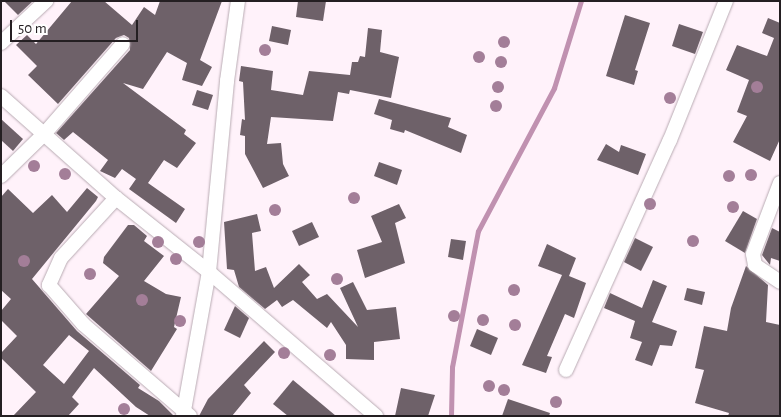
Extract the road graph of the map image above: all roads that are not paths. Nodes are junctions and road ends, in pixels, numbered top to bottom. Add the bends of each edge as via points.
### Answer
1 (46, 1) edge
2 (238, 1) edge
3 (726, 1) edge
4 (1, 43) edge
5 (123, 44) dead end
6 (1, 96) edge
7 (45, 133) junction
8 (1, 176) edge
9 (780, 183) edge
10 (116, 198) junction
11 (209, 272) junction
12 (780, 282) edge
13 (566, 370) dead end
14 (186, 414) edge
15 (376, 416) edge

1 - 4 street
2 - 11 street
3 - 13 street via 670,140
5 - 7 street
6 - 7 street
7 - 8 street
7 - 10 street
9 - 12 street via 753,254 755,265
10 - 11 street
10 - 14 street via 61,258 49,285 83,324
11 - 14 street
11 - 15 street

